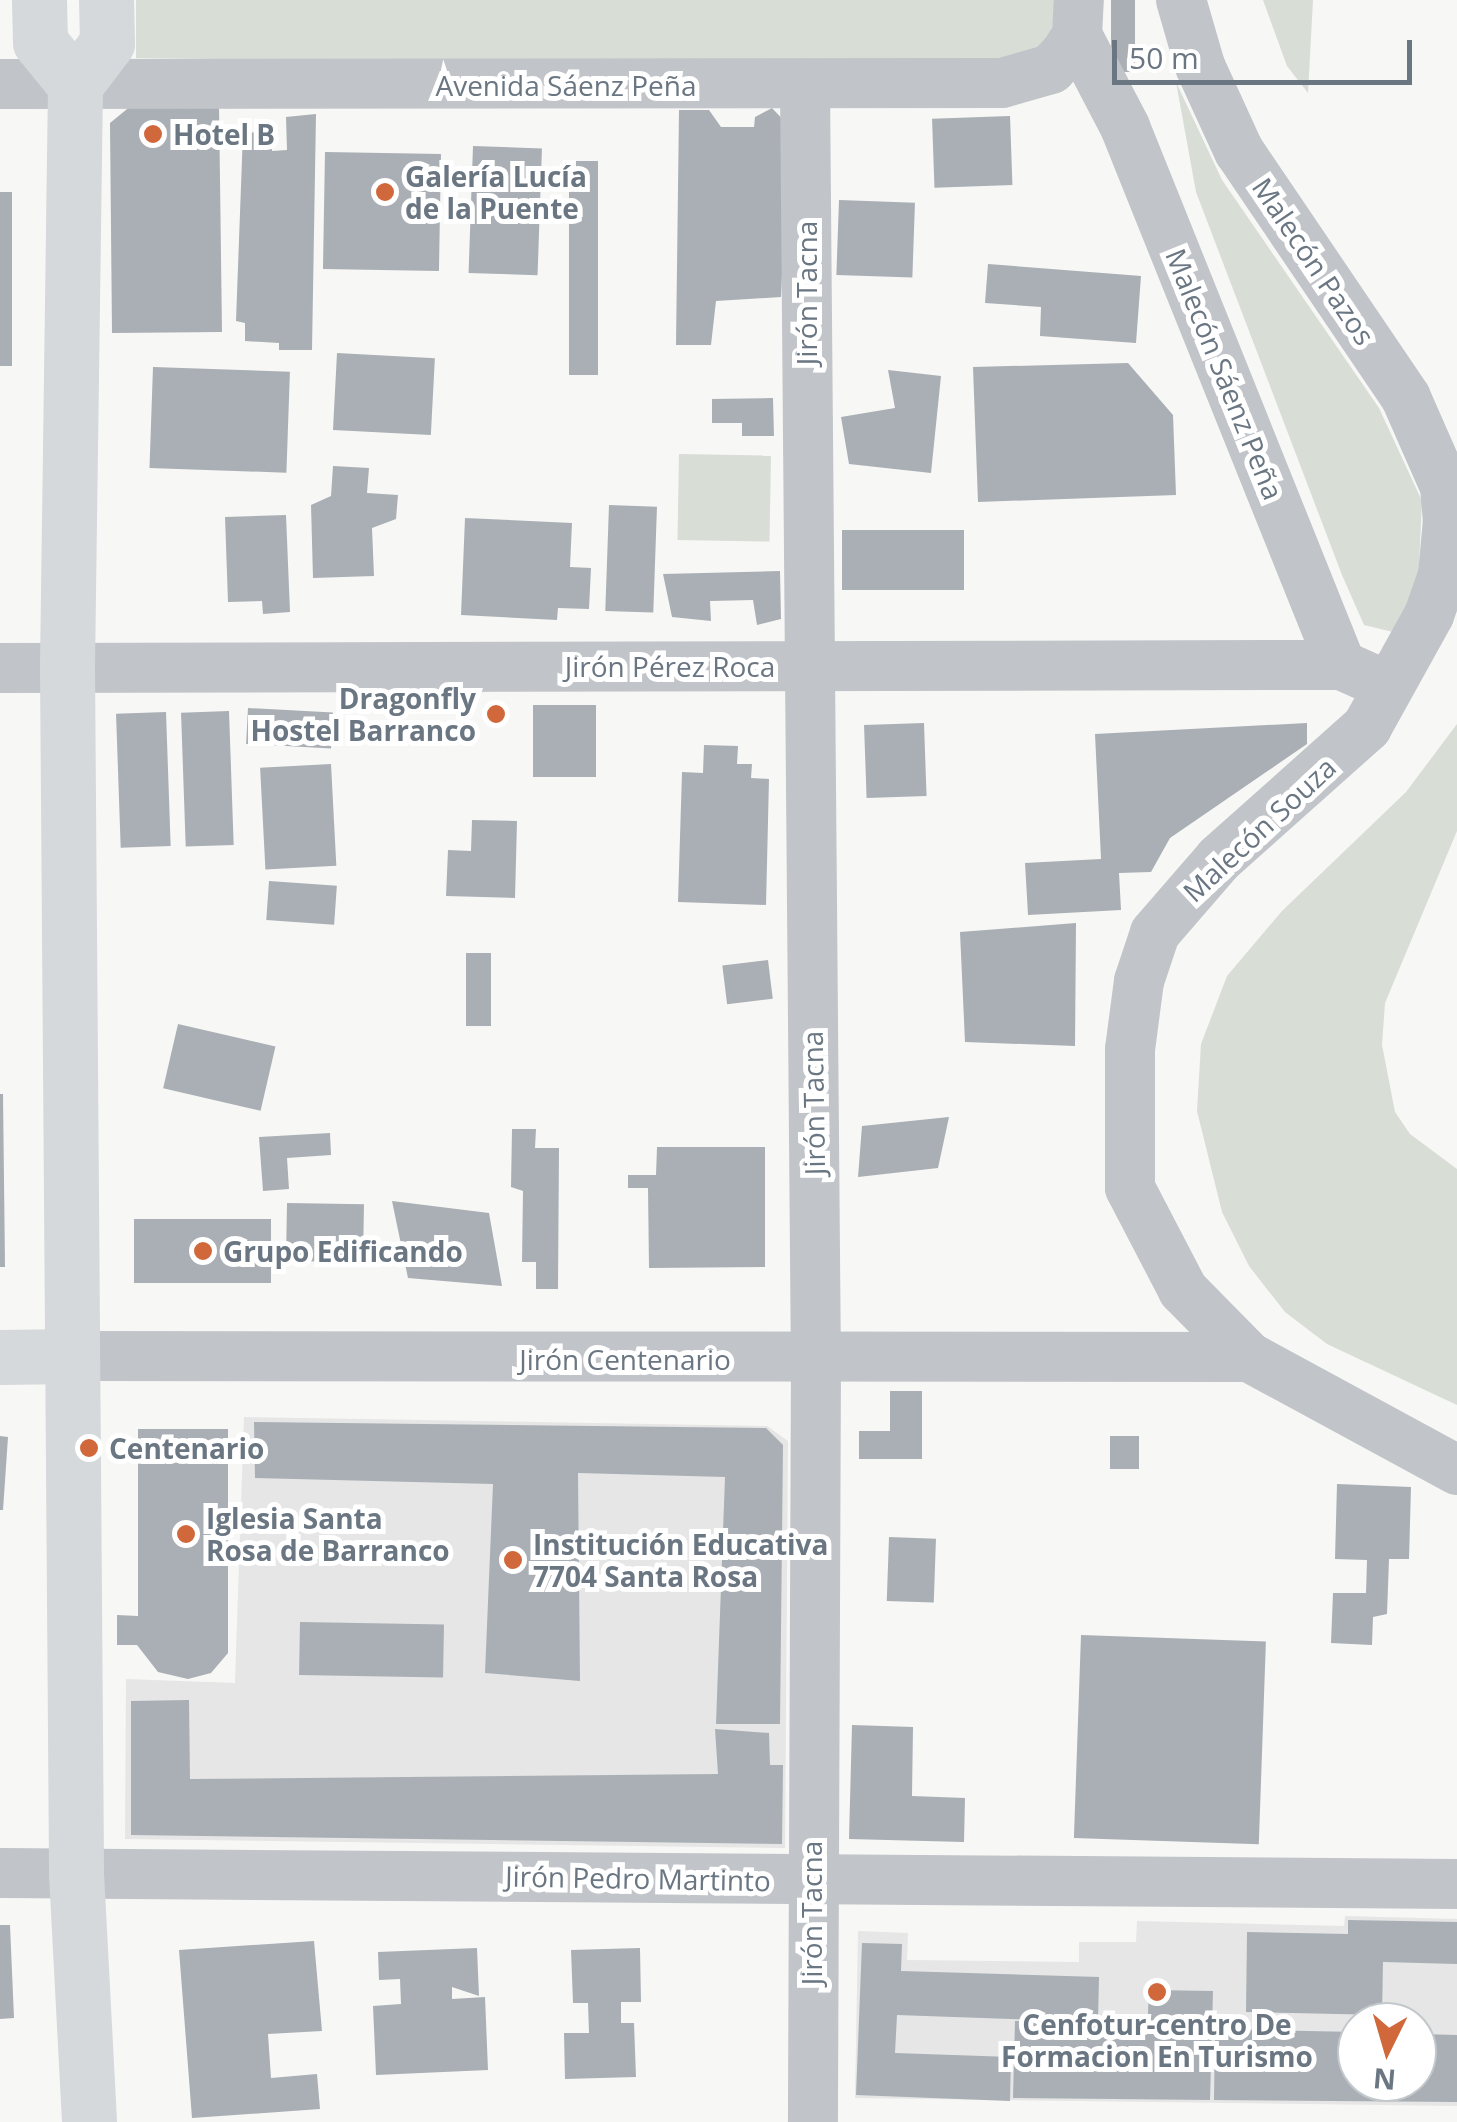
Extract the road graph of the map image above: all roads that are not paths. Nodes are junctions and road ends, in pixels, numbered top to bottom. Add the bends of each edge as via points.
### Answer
1 (39, 0) edge
2 (106, 0) edge
3 (1181, 0) edge
4 (1078, 18) edge
5 (0, 84) edge
6 (805, 84) junction
7 (75, 85) junction
8 (1448, 520) joint
9 (1340, 665) junction
10 (806, 666) junction
11 (67, 667) junction
12 (0, 668) edge
13 (1393, 688) junction
14 (72, 1356) junction
15 (0, 1357) edge
16 (1249, 1357) junction
17 (816, 1360) junction
18 (1457, 1470) edge
19 (0, 1873) edge
20 (76, 1873) junction
21 (810, 1880) junction
22 (1457, 1884) edge
23 (89, 2122) edge
24 (813, 2122) edge

1 - 7 main road via 40,42
2 - 7 main road via 107,43
3 - 8 street, Malecón Pazos via 1200,66 1240,150 1406,398 1445,487
4 - 6 street, Avenida Sáenz Peña via 1050,69 1002,83
4 - 9 street, Malecón Sáenz Peña
5 - 7 street, Avenida Sáenz Peña
6 - 7 street, Avenida Sáenz Peña
6 - 10 street, Jirón Tacna
7 - 11 main road
8 - 13 street, Malecón Souza via 1443,575
9 - 10 street, Jirón Pérez Roca
9 - 13 street
10 - 11 street, Jirón Pérez Roca
10 - 17 street, Jirón Tacna
11 - 12 street, Jirón Pérez Roca
11 - 14 main road
13 - 16 street, Malecón Souza via 1356,738 1186,893 1155,934 1138,980 1130,1049 1130,1188 1183,1290
14 - 15 main road, Jirón Centenario
14 - 17 street, Jirón Centenario
14 - 20 main road
16 - 17 street, Jirón Centenario
16 - 18 street
17 - 21 street, Jirón Tacna
19 - 20 street, Jirón Pedro Martinto
20 - 21 street, Jirón Pedro Martinto
20 - 23 main road
21 - 22 street, Jirón Pedro Martinto
21 - 24 street, Jirón Tacna

